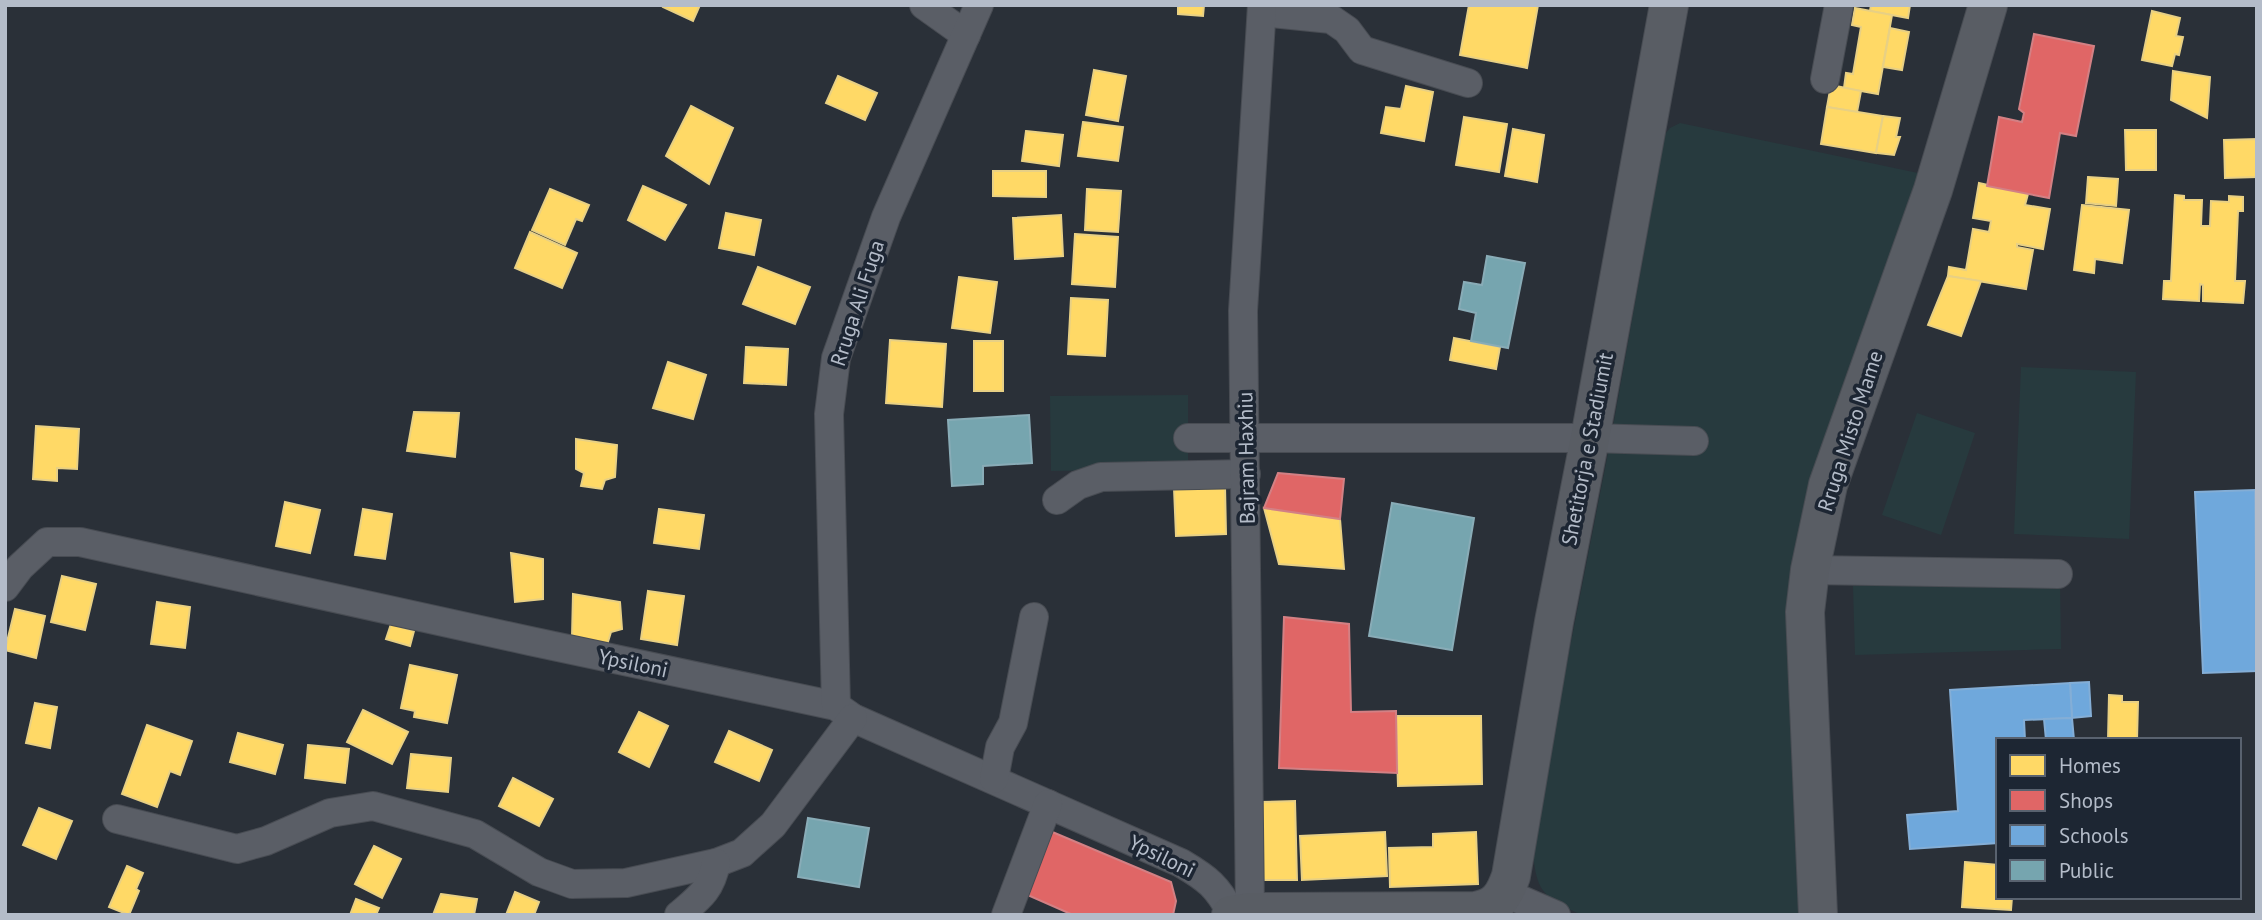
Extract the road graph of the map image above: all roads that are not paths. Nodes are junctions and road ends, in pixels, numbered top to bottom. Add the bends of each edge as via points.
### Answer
1 (924, 5) edge
2 (979, 5) edge
3 (1669, 5) edge
4 (1839, 5) edge
5 (1988, 5) edge
6 (1262, 8) edge
7 (966, 36) junction
8 (1825, 79) dead end
9 (1468, 83) dead end
10 (1188, 438) dead end
11 (1246, 438) junction
12 (1590, 438) junction
13 (1694, 441) dead end
14 (1246, 474) junction
15 (1057, 500) dead end
16 (1810, 570) junction
17 (2057, 574) dead end
18 (5, 586) edge
19 (1034, 617) dead end
20 (844, 712) junction
21 (994, 779) junction
22 (1048, 804) junction
23 (117, 819) dead end
24 (716, 863) junction
25 (1505, 893) junction
26 (1237, 914) edge
27 (679, 915) edge
28 (1006, 915) edge
29 (1556, 915) edge
30 (1818, 915) edge

1 - 7 street
2 - 7 street, Rruga Ali Fuga
3 - 12 main road, Shetitorja e Stadiumit
4 - 8 street
5 - 16 main road, Rruga Misto Mame via 1933,190 1828,485
6 - 9 street via 1331,19 1347,30 1362,50
6 - 11 street, Bajram Haxhiu via 1243,311
7 - 20 street, Rruga Ali Fuga via 886,217 836,358 830,414
10 - 11 street
11 - 12 street
11 - 14 street, Bajram Haxhiu
12 - 13 street
12 - 25 main road, Shetitorja e Stadiumit
14 - 15 street via 1101,477 1078,485
14 - 26 street, Bajram Haxhiu
16 - 17 street
16 - 30 main road, Rruga Misto Mame via 1805,612
18 - 20 street, Ypsiloni via 47,542 80,542
19 - 21 street via 1013,723 1000,747
20 - 21 street, Ypsiloni
20 - 24 street via 773,825 743,853
21 - 22 street, Ypsiloni
22 - 26 street, Ypsiloni via 1208,878
22 - 28 street
23 - 24 street via 237,849 330,813 373,806 475,834 539,872 572,884 626,884
24 - 27 street via 713,881
25 - 26 main road via 1497,903 1475,911
25 - 29 street

